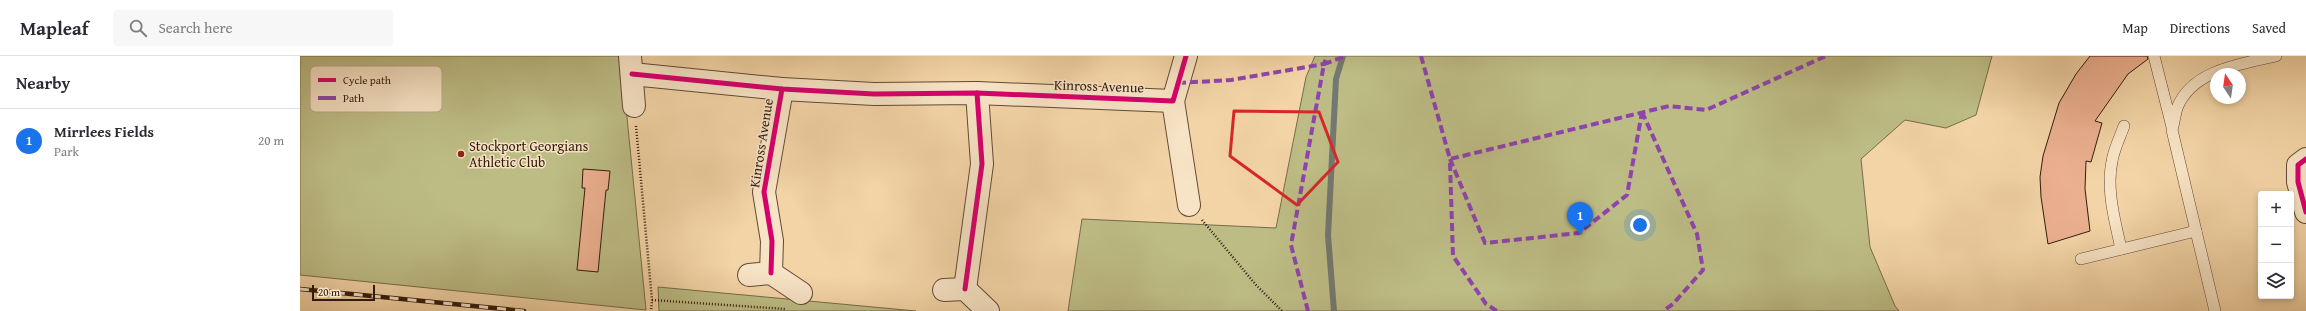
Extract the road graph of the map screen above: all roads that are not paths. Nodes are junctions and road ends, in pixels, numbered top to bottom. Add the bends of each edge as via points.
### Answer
1 (1186, 56) edge
2 (2154, 56) edge
3 (2276, 56) edge
4 (631, 65) edge
5 (782, 89) junction
6 (977, 93) junction
7 (1173, 101) junction
8 (634, 106) road end
9 (2124, 126) dead end
10 (2172, 130) junction
11 (2306, 159) edge
12 (1189, 205) road end
13 (2306, 212) edge
14 (2196, 231) junction
15 (2121, 249) junction
16 (2081, 259) dead end
17 (772, 273) junction
18 (749, 275) dead end
19 (796, 301) road end
20 (988, 311) edge
21 (2215, 311) edge

1 - 7 street
2 - 10 lane
3 - 10 lane via 2206,76 2189,91 2178,107
4 - 5 street, Kinross Avenue
4 - 8 street
5 - 6 street, Kinross Avenue via 874,94
5 - 17 street, Kinross Avenue via 764,192 772,241
6 - 7 street, Kinross Avenue
6 - 20 street via 982,164 954,289
7 - 12 street
9 - 15 lane via 2112,160 2110,177 2110,198
10 - 14 lane
11 - 13 street via 2298,165 2297,173
14 - 15 lane
14 - 21 lane
15 - 16 lane
17 - 18 street
17 - 19 street

